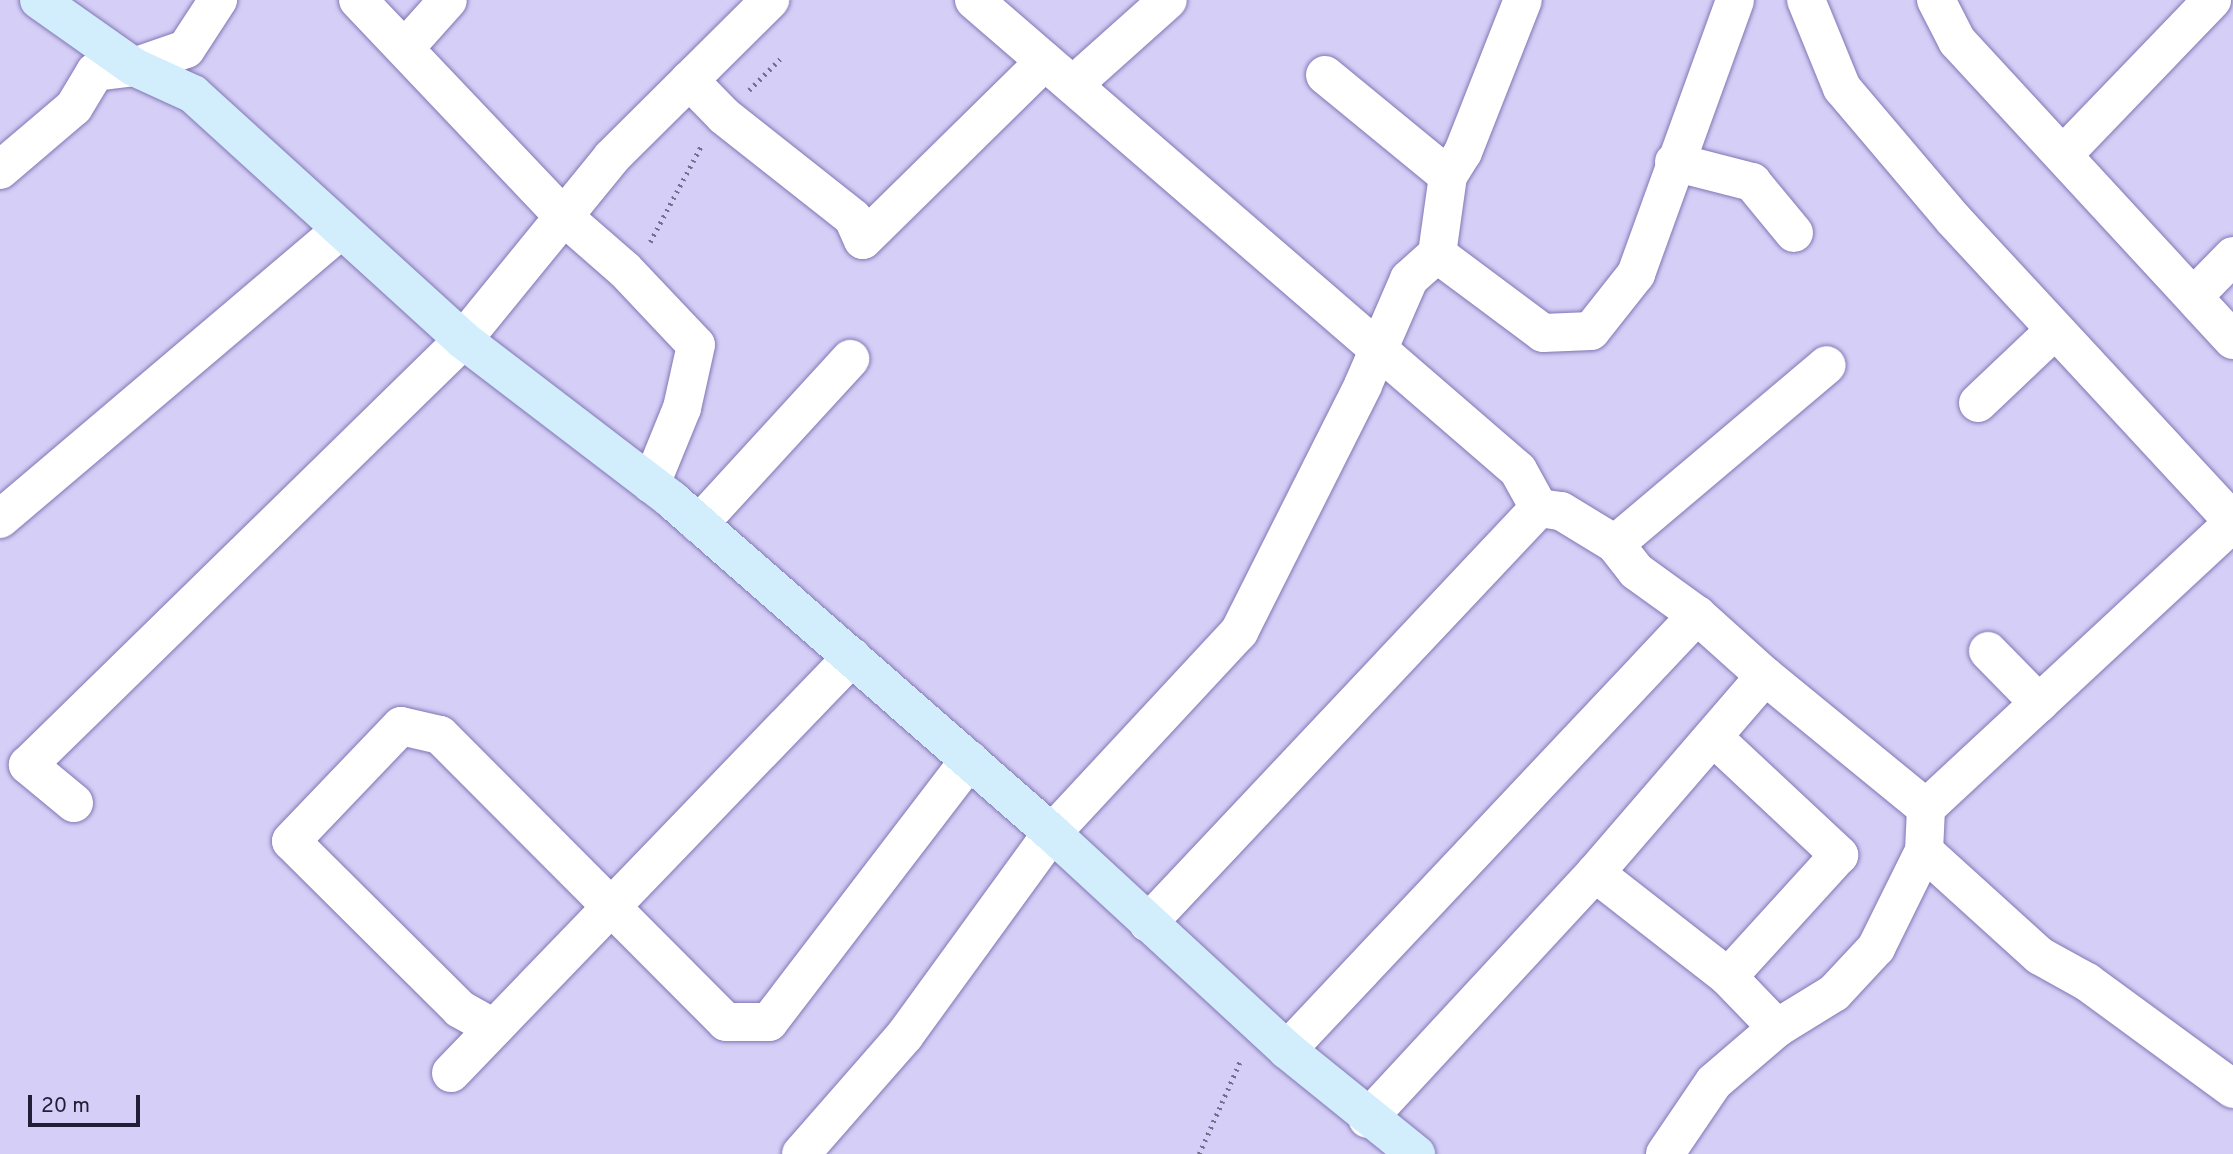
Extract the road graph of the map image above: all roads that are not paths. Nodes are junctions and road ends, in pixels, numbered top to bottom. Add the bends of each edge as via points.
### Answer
1 (39, 0) edge
2 (218, 0) edge
3 (358, 0) edge
4 (448, 0) edge
5 (770, 0) edge
6 (974, 0) edge
7 (1168, 0) edge
8 (1522, 0) edge
9 (1735, 0) edge
10 (1806, 0) edge
11 (1936, 0) edge
12 (2212, 0) edge
13 (405, 48) junction
14 (1045, 61) junction
15 (134, 67) junction
16 (1325, 75) dead end
17 (690, 80) junction
18 (1073, 85) junction
19 (2063, 155) junction
20 (1674, 162) junction
21 (0, 170) edge
22 (1448, 176) junction
23 (563, 216) junction
24 (341, 230) junction
25 (1794, 233) dead end
26 (1437, 254) junction
27 (2233, 256) edge
28 (2194, 296) junction
29 (2054, 331) junction
30 (463, 340) junction
31 (2233, 340) edge
32 (1379, 351) junction
33 (850, 359) dead end
34 (1827, 365) dead end
35 (1978, 403) dead end
36 (651, 484) junction
37 (1539, 508) junction
38 (0, 519) edge
39 (2233, 522) edge
40 (699, 524) junction
41 (1615, 544) junction
42 (1697, 615) junction
43 (1988, 651) dead end
44 (852, 657) junction
45 (1765, 676) junction
46 (2039, 703) junction
47 (1713, 737) junction
48 (969, 760) junction
49 (74, 803) dead end
50 (1926, 808) junction
51 (1052, 833) junction
52 (1924, 851) junction
53 (1595, 873) junction
54 (613, 905) junction
55 (1148, 923) junction
56 (1728, 976) junction
57 (494, 1028) junction
58 (1777, 1028) junction
59 (1275, 1039) junction
60 (451, 1073) dead end
61 (2233, 1089) edge
62 (1367, 1119) junction
63 (801, 1154) edge
64 (1416, 1154) edge
65 (1665, 1154) edge

1 - 15 street
2 - 15 street via 186,49
3 - 13 street
4 - 13 street
5 - 17 street
6 - 14 street
7 - 18 street
8 - 22 street via 1463,152
9 - 20 street
10 - 29 street via 1842,88
11 - 19 street via 1957,41
12 - 19 street
13 - 23 street
14 - 17 street via 863,240 853,218 724,117
14 - 18 street
15 - 21 street via 95,72 74,107
15 - 24 street via 193,94
16 - 22 street
17 - 23 street via 611,157
18 - 32 street
19 - 28 street
20 - 25 street via 1752,182
20 - 26 street via 1636,274 1591,331 1543,333
22 - 26 street
23 - 30 street
23 - 36 street via 625,270 696,345 682,408
24 - 30 street
24 - 38 street
26 - 32 street via 1409,279
27 - 28 street
28 - 31 street
29 - 35 street
29 - 39 street
30 - 36 street
30 - 49 street via 27,765
32 - 37 street via 1518,470
32 - 51 street via 1239,632
33 - 40 street
34 - 41 street
36 - 40 street
37 - 41 street via 1561,511
37 - 55 street
39 - 46 street
40 - 44 street
41 - 42 street via 1636,571
42 - 45 street
42 - 59 street
43 - 46 street
44 - 48 street
44 - 54 street
45 - 47 street
45 - 50 street
46 - 50 street
47 - 53 street
47 - 56 street via 1839,855
48 - 51 street
48 - 54 street via 769,1022 726,1022
50 - 52 street
51 - 55 street
51 - 63 street via 905,1035
52 - 58 street via 1876,948 1834,993
52 - 61 street via 2040,956 2087,982
53 - 56 street
53 - 62 street
54 - 57 street
54 - 57 street via 440,735 401,726 291,841 460,1009
55 - 59 street
56 - 58 street
57 - 60 street
58 - 65 street via 1714,1082
59 - 62 street
62 - 64 street

